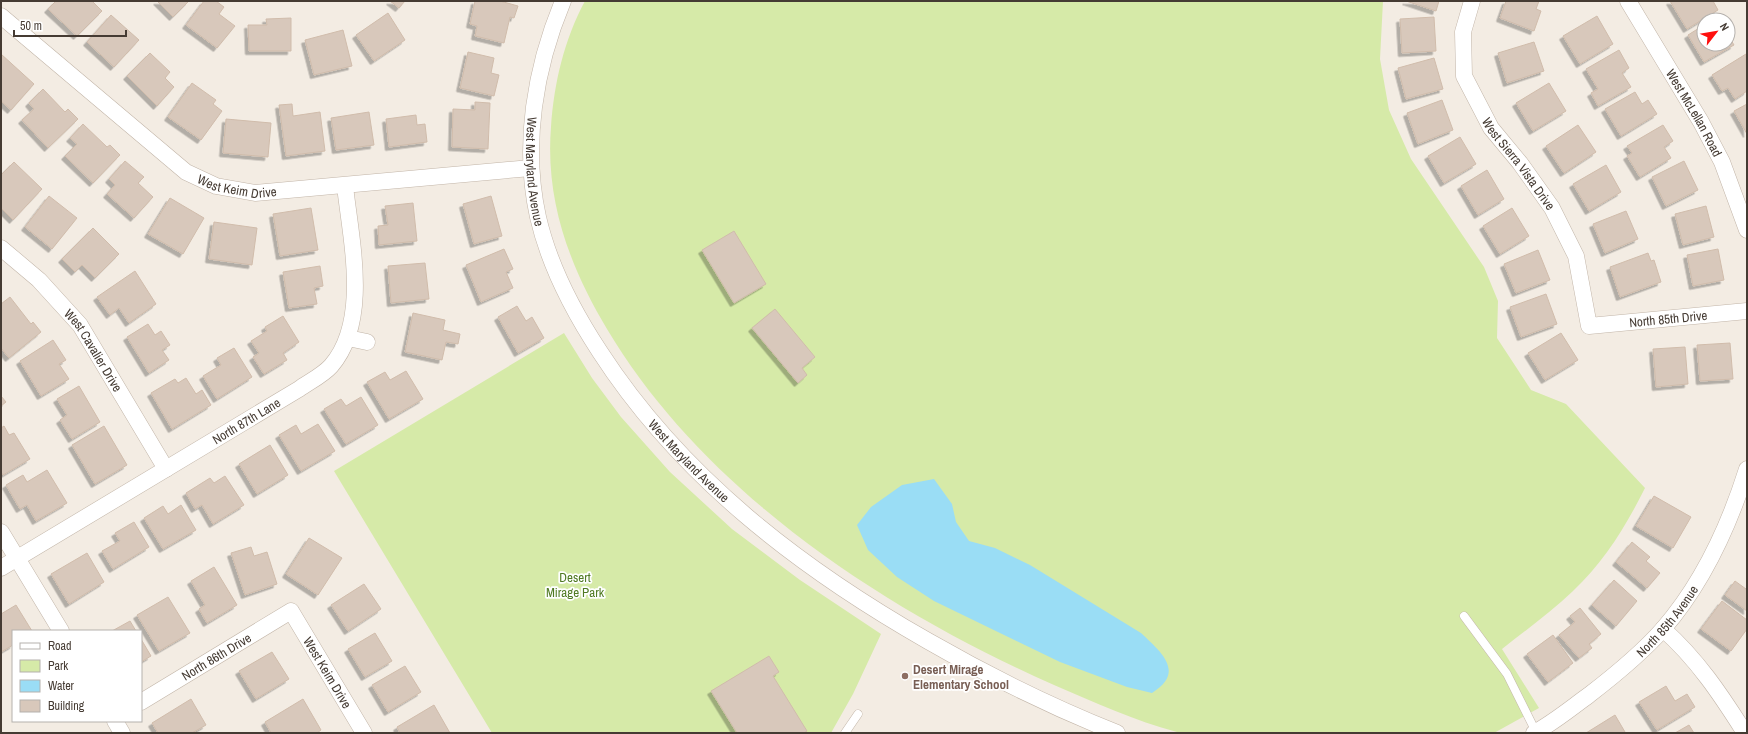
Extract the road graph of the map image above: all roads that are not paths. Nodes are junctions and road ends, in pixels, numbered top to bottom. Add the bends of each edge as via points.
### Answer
1 (564, 1) edge
2 (1472, 1) edge
3 (1628, 1) edge
4 (1, 16) edge
5 (531, 168) junction
6 (345, 186) junction
7 (1747, 230) edge
8 (1, 248) edge
9 (1747, 311) edge
10 (1589, 326) joint
11 (348, 338) junction
12 (367, 342) dead end
13 (166, 469) junction
14 (1747, 469) edge
15 (1, 532) edge
16 (17, 558) junction
17 (1, 568) edge
18 (291, 611) joint
19 (1464, 616) dead end
20 (1663, 629) junction
21 (60, 630) edge
22 (142, 701) edge
23 (858, 714) dead end
24 (116, 722) edge
25 (122, 733) edge
26 (364, 733) edge
27 (845, 733) edge
28 (1117, 733) edge
29 (1535, 733) edge
30 (1745, 733) edge

1 - 5 street, West Maryland Avenue via 550,37 535,98
2 - 10 street, West Sierra Vista Drive via 1463,32 1464,76 1491,128 1552,208 1576,256
3 - 7 street, West McLellan Road via 1701,122 1722,162
4 - 6 street, West Keim Drive via 186,172 216,186 255,193
5 - 6 street, West Keim Drive
5 - 28 street, West Maryland Avenue via 538,217 570,301 605,360 637,405 708,483 752,522 827,579 896,623 1014,687
6 - 11 street, North 87th Lane via 356,289
8 - 13 street, West Cavalier Drive via 39,280 80,325
9 - 10 street, North 85th Drive
11 - 12 street
11 - 13 street, North 87th Lane via 330,366 305,385
13 - 16 street, North 87th Lane
14 - 20 street, North 85th Avenue via 1737,501 1700,579
15 - 16 street
16 - 17 street, North 87th Lane
16 - 21 street
18 - 22 street, North 86th Drive
18 - 26 street, West Keim Drive
19 - 29 lane via 1507,674
20 - 29 street, North 85th Avenue via 1611,678
20 - 30 street via 1702,670
23 - 27 lane
24 - 25 street

